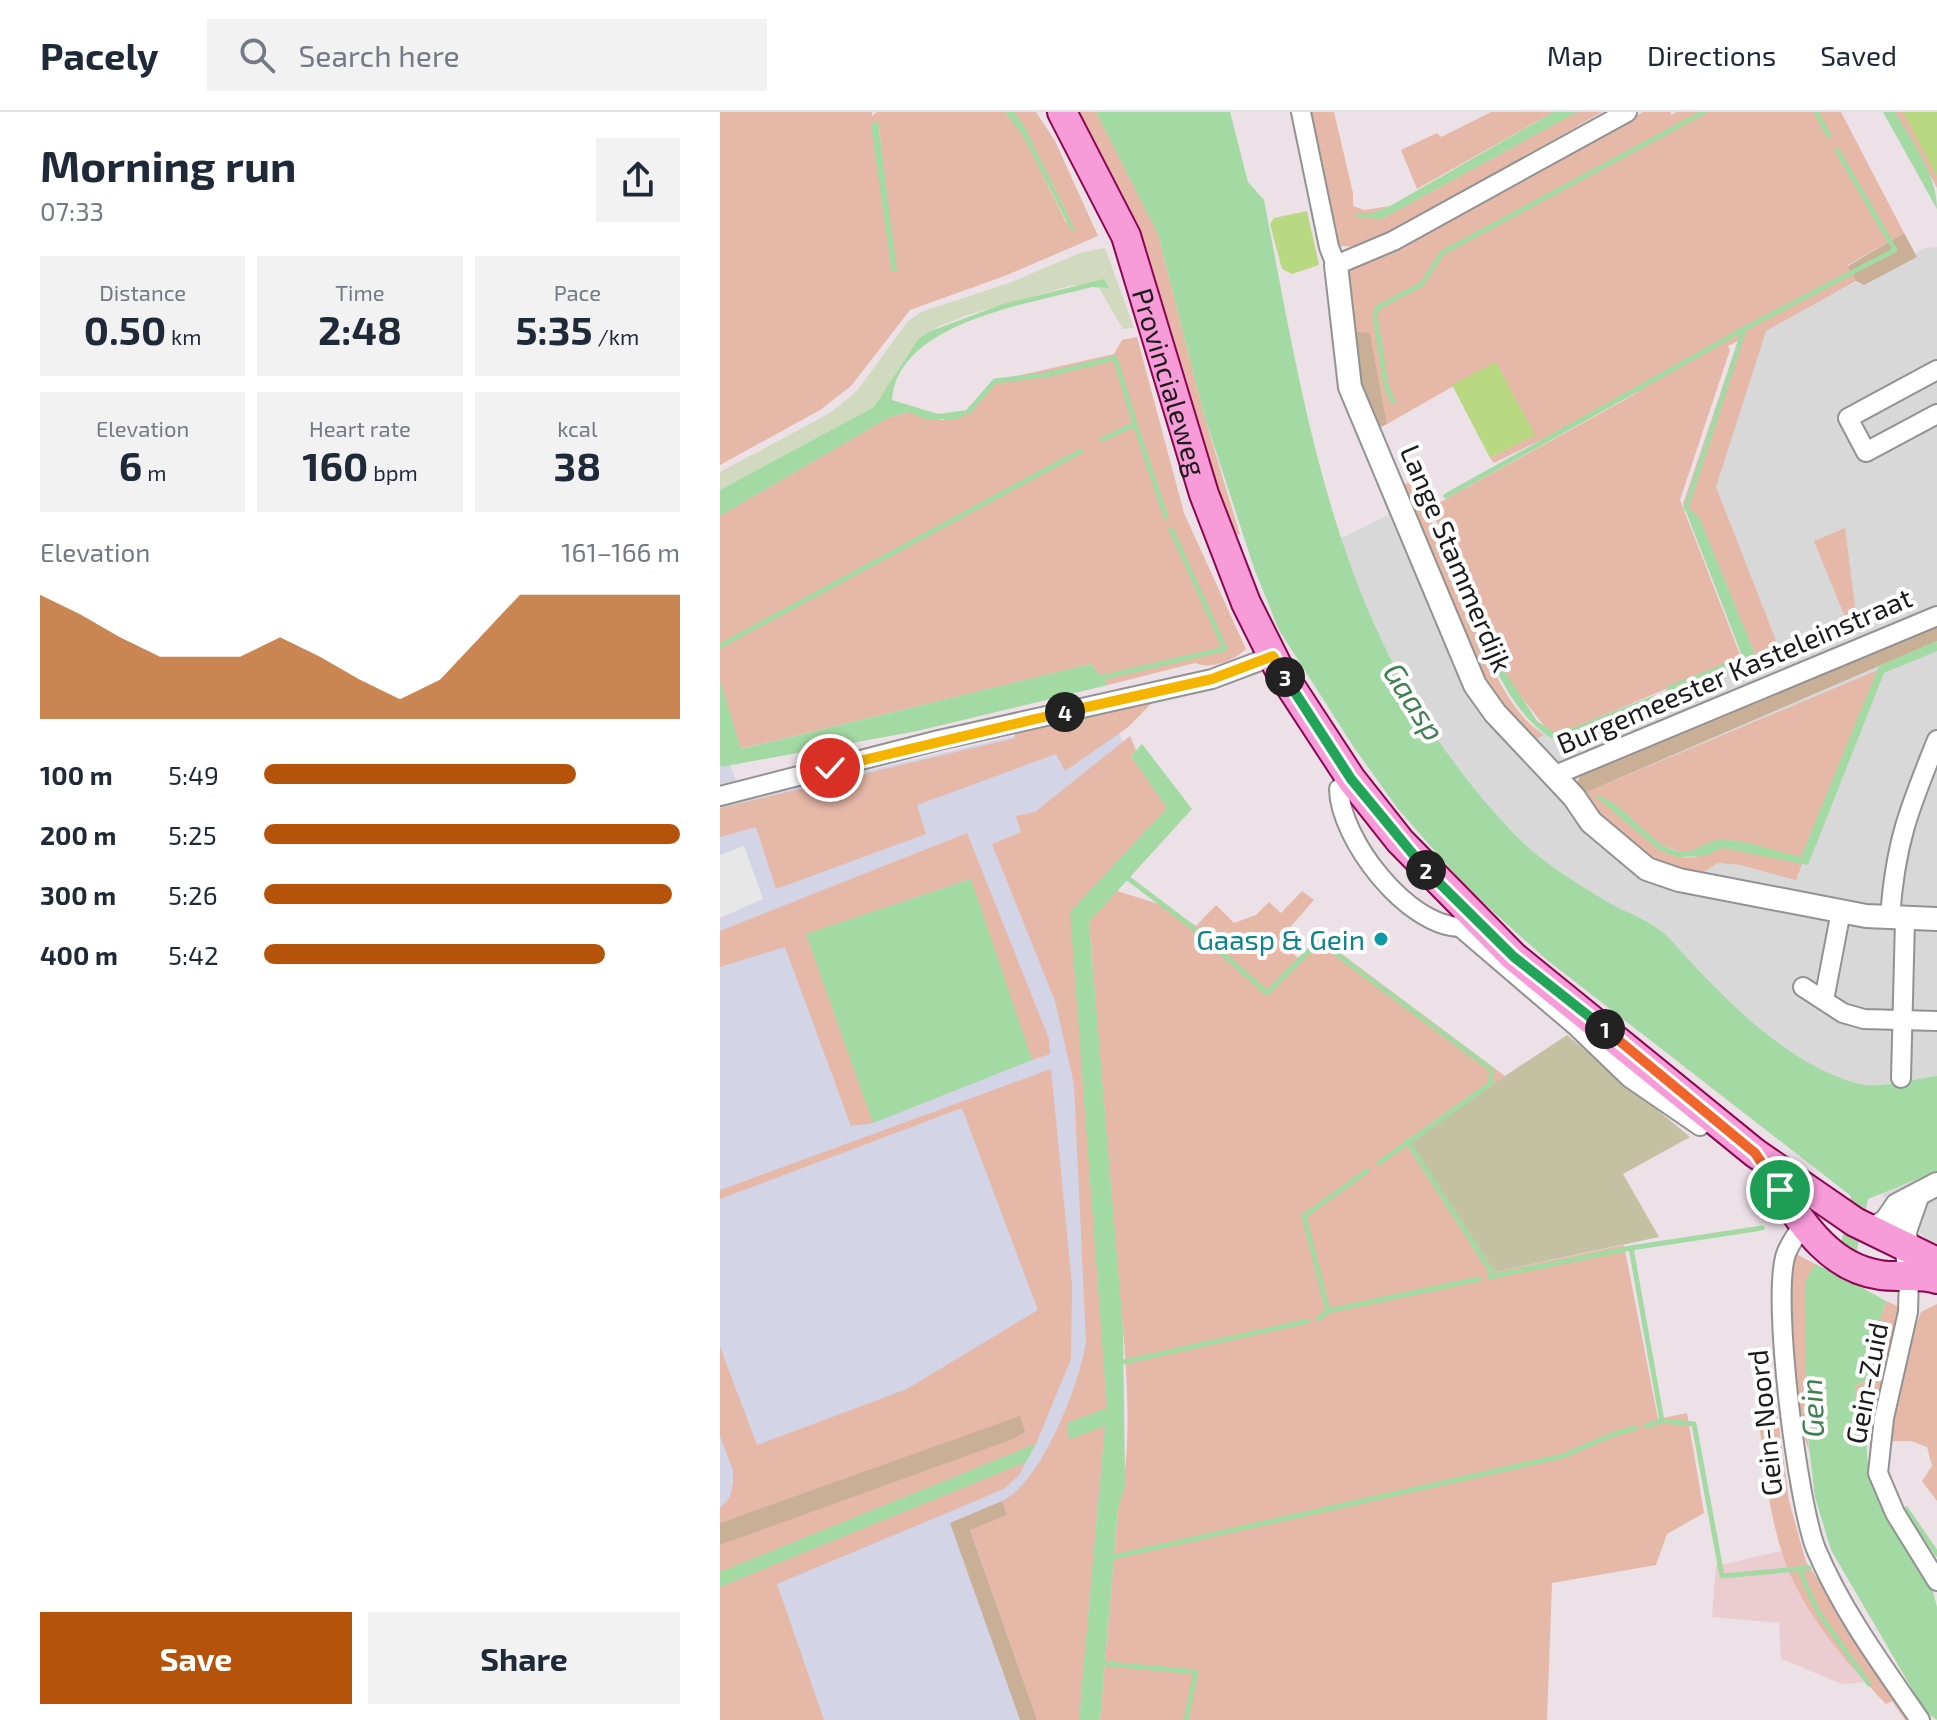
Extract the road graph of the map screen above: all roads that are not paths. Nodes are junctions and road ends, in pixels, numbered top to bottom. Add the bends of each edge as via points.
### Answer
1 (1062, 112) edge
2 (1301, 112) edge
3 (1627, 112) edge
4 (1336, 265) junction
5 (1937, 370) edge
6 (1937, 414) edge
7 (1937, 616) edge
8 (1273, 656) junction
9 (1937, 740) edge
10 (1553, 776) junction
11 (1351, 779) junction
12 (720, 796) edge
13 (1841, 911) junction
14 (1898, 919) junction
15 (1937, 919) edge
16 (1803, 987) dead end
17 (1824, 1000) junction
18 (1937, 1021) edge
19 (1902, 1023) junction
20 (1901, 1078) dead end
21 (1705, 1120) junction
22 (1755, 1153) junction
23 (1937, 1184) edge
24 (1917, 1197) junction
25 (1854, 1220) junction
26 (1804, 1223) junction
27 (1907, 1247) junction
28 (1937, 1262) edge
29 (1923, 1278) edge
30 (1937, 1581) edge
31 (1920, 1720) edge

1 - 8 main road, Provincialeweg via 1126,236 1219,539
2 - 4 street, Lange Stammerdijk
3 - 4 street via 1393,241
4 - 10 street, Lange Stammerdijk via 1350,387 1462,656 1495,713
5 - 6 street via 1848,418 1866,452
7 - 10 street, Burgemeester Kasteleinstraat
8 - 11 main road, Provincialeweg
8 - 12 street via 1212,679
9 - 14 street via 1901,829 1894,862
10 - 13 street, Lange Stammerdijk via 1591,822 1647,869
11 - 21 main road, Provincialeweg via 1400,841 1514,957
11 - 21 street, Provincialeweg via 1339,789 1339,809 1371,864 1421,916 1460,927 1630,1078
13 - 14 street, Lange Stammerdijk
13 - 17 street
14 - 15 street, Lange Stammerdijk
14 - 19 street
16 - 17 street
17 - 19 street via 1843,1013
18 - 19 street
19 - 20 street
21 - 22 main road, Provincialeweg
22 - 25 main road, Provincialeweg
22 - 26 main road, Provincialeweg
23 - 24 street
24 - 25 street via 1897,1205 1886,1221
24 - 27 street via 1907,1218
25 - 26 street via 1811,1215
25 - 27 main road, Provincialeweg
26 - 29 main road, Provincialeweg via 1811,1237 1845,1262 1880,1275
26 - 31 street, Gein-Noord via 1785,1255 1782,1286 1786,1374 1802,1502 1834,1586
27 - 28 main road, Provincialeweg
27 - 29 street
29 - 30 street, Gein-Zuid via 1908,1312 1884,1418 1878,1473 1895,1513

